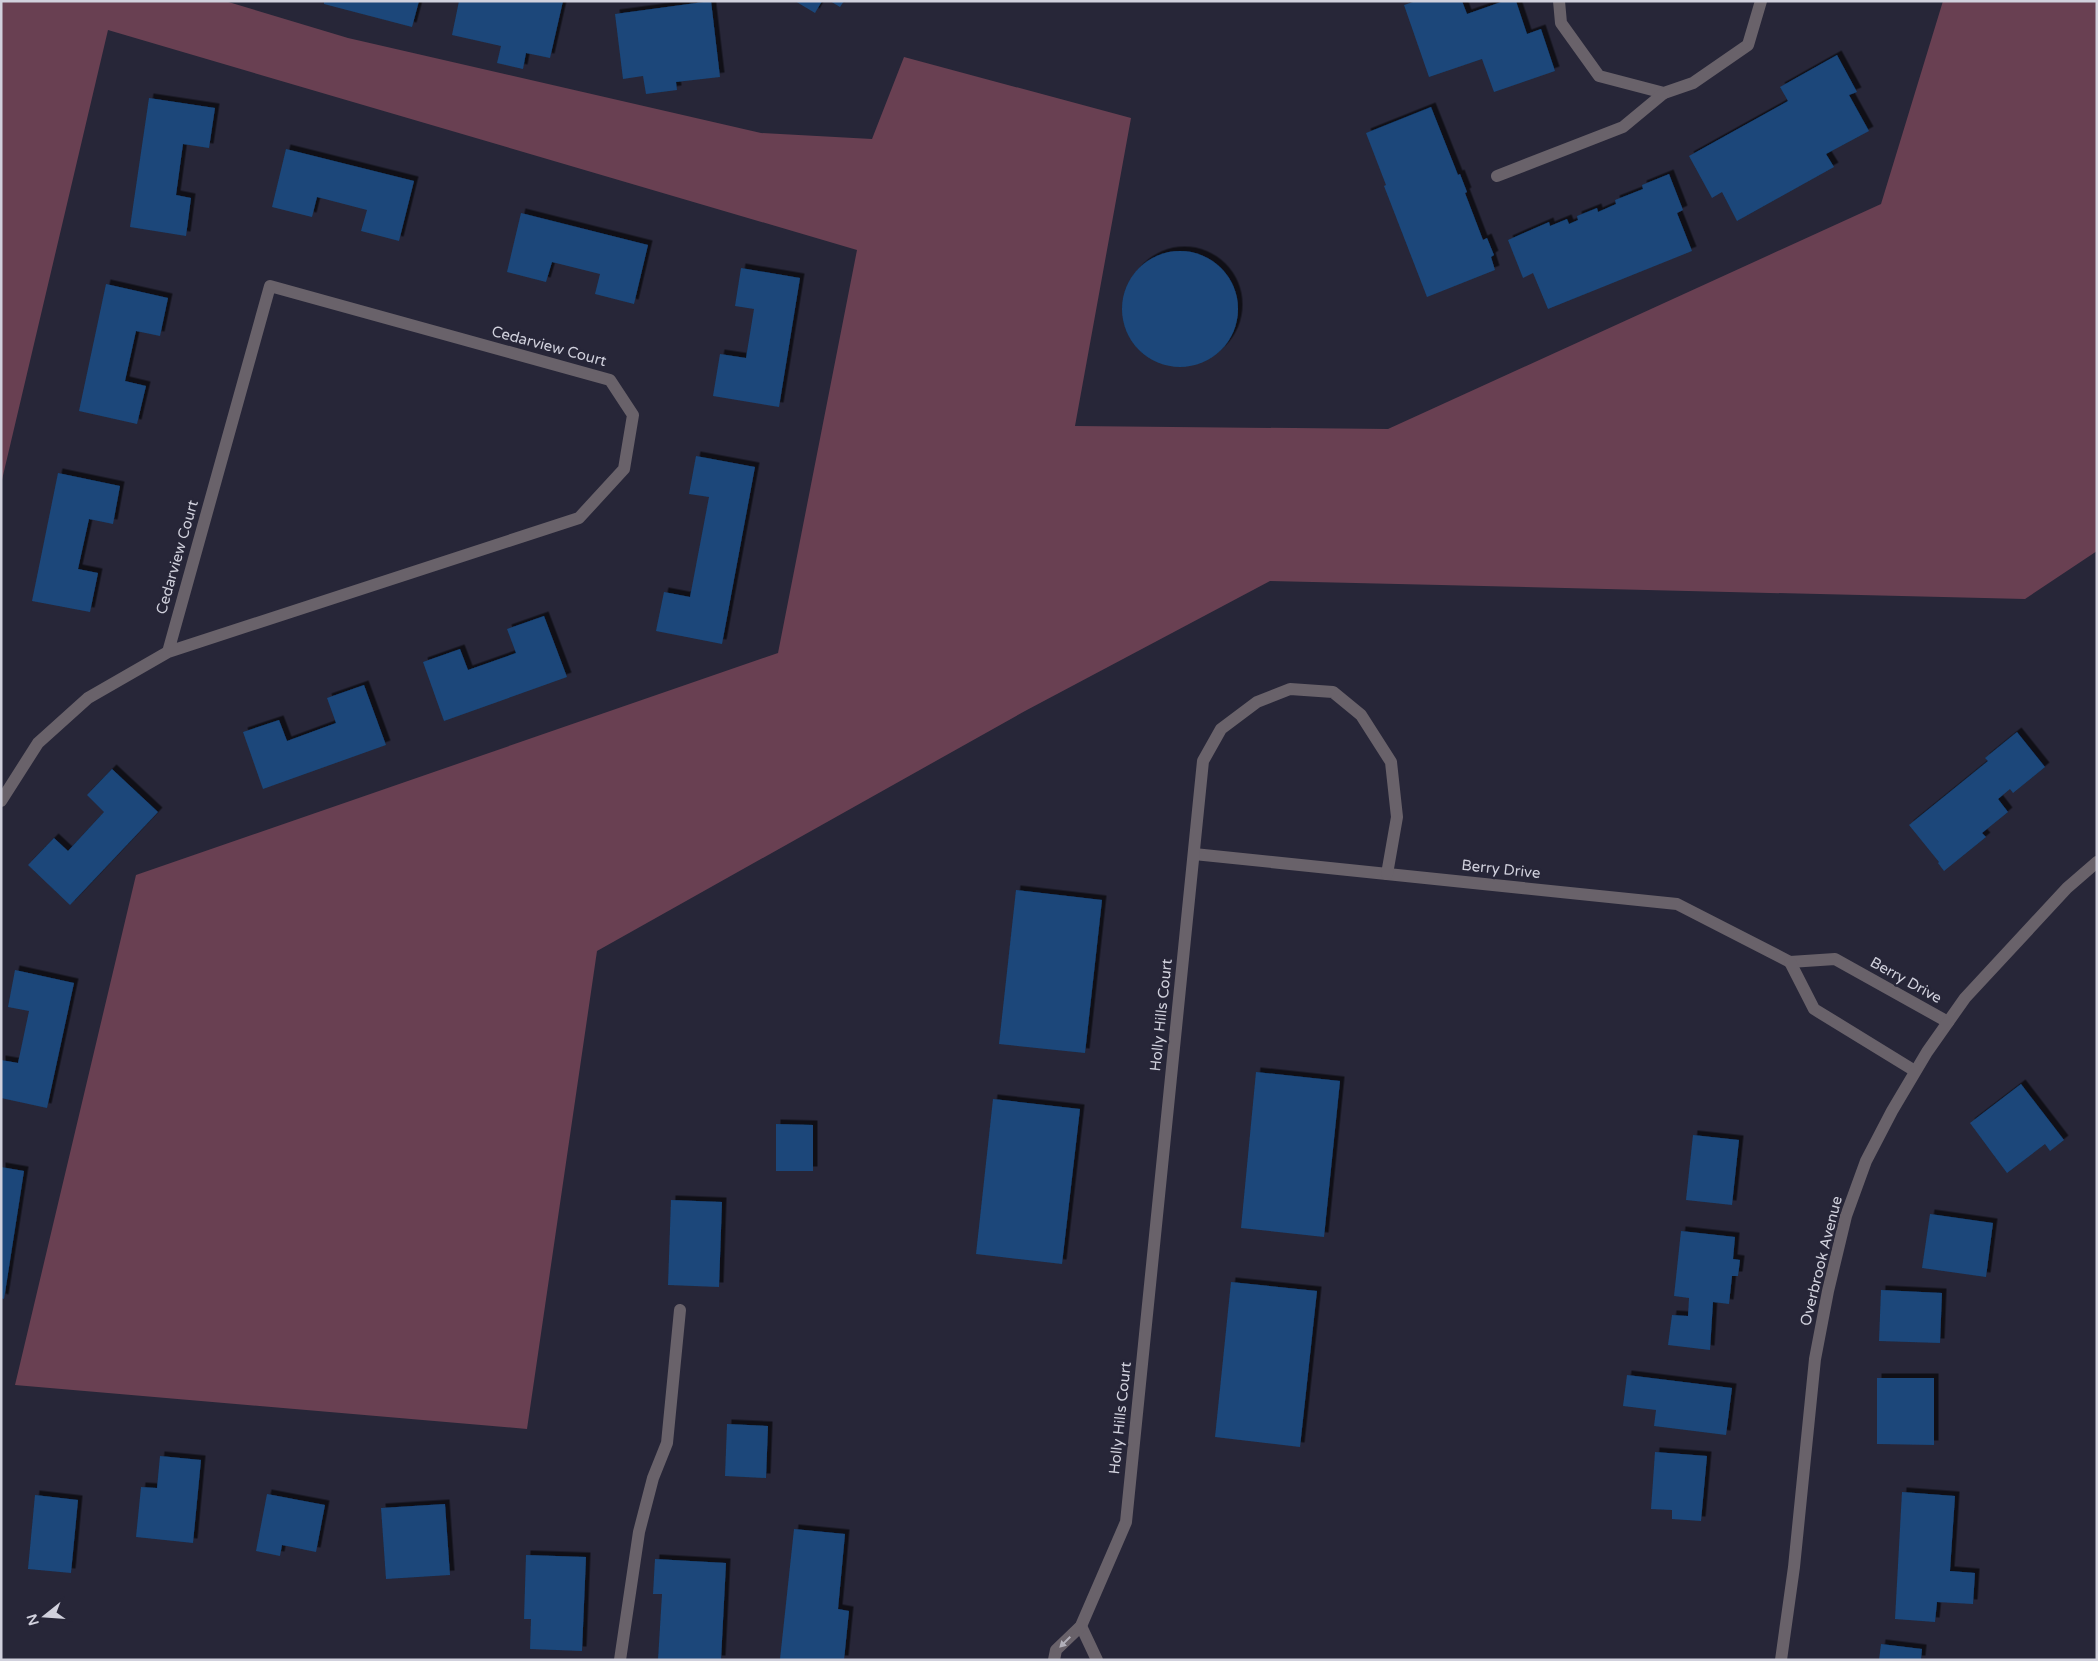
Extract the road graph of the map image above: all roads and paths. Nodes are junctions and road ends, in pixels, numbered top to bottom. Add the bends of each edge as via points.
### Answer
1 (1560, 1) edge
2 (1761, 1) edge
3 (1664, 94) junction
4 (1497, 176) dead end
5 (168, 652) junction
6 (1, 801) edge
7 (1194, 854) junction
8 (2097, 862) edge
9 (1387, 874) junction
10 (1790, 962) junction
11 (1948, 1022) junction
12 (1915, 1072) junction
13 (680, 1310) dead end
14 (1081, 1626) junction
15 (620, 1660) edge
16 (1054, 1660) edge
17 (1097, 1660) edge
18 (1781, 1660) edge

1 - 3 street via 1560,23 1598,76
2 - 3 street via 1748,45 1693,83
3 - 4 street via 1623,128
5 - 5 street, Cedarview Court via 579,518 624,469 633,415 610,380 270,286
5 - 6 street, Cedarview Court via 88,698 38,743
7 - 9 street, Berry Drive
7 - 9 street, Holly Hills Court via 1204,761 1221,729 1257,702 1290,690 1333,692 1361,716 1391,762 1397,817
7 - 14 street, Holly Hills Court via 1126,1522
8 - 11 street, Overbrook Avenue via 2060,895
9 - 10 street, Berry Drive via 1678,904
10 - 11 street, Berry Drive via 1835,959
10 - 12 street via 1814,1009
11 - 12 street, Overbrook Avenue
12 - 18 street, Overbrook Avenue via 1866,1161 1846,1216 1828,1291 1815,1359
13 - 15 street via 667,1443 653,1478 639,1532
14 -> 16 street, Holly Hills Court via 1056,1650
14 - 17 street

